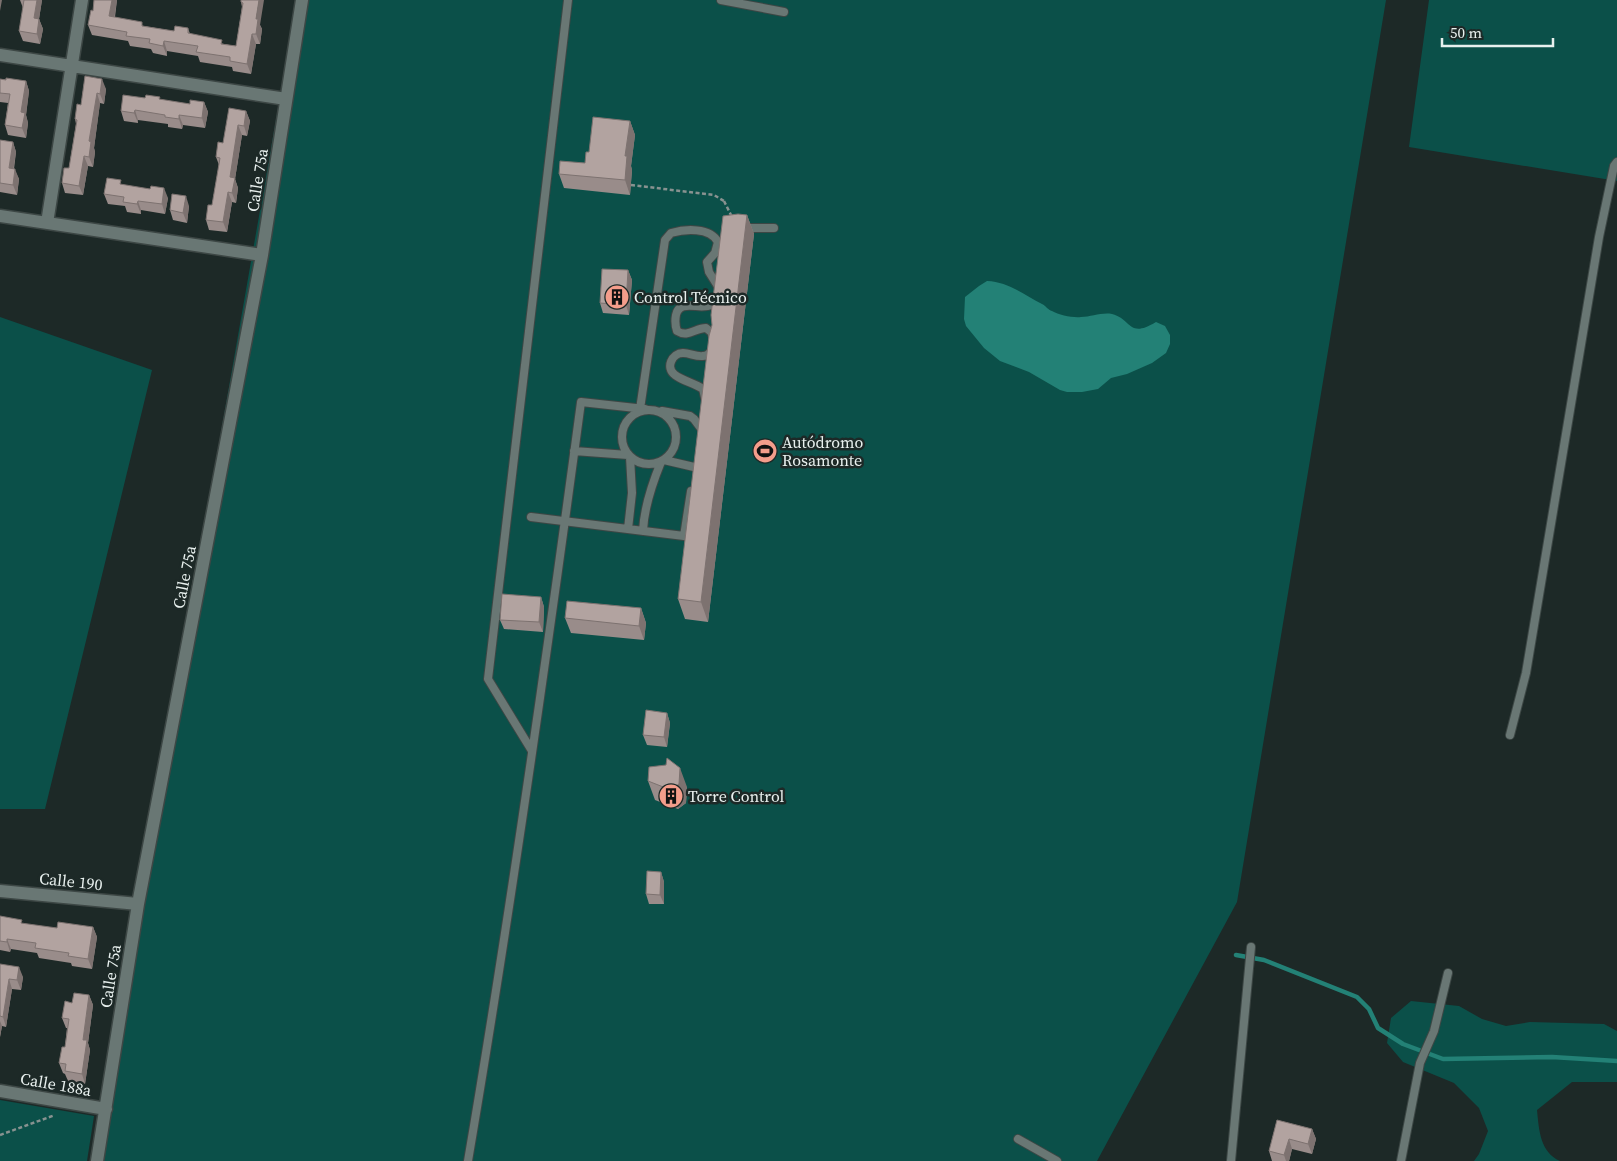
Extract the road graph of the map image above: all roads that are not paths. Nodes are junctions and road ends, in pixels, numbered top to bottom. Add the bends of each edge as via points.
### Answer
1 (82, 0) edge
2 (302, 0) edge
3 (568, 0) edge
4 (721, 0) edge
5 (784, 12) dead end
6 (0, 54) edge
7 (72, 66) junction
8 (286, 99) junction
9 (1617, 162) edge
10 (0, 216) edge
11 (47, 223) junction
12 (734, 227) edge
13 (774, 228) dead end
14 (262, 255) junction
15 (643, 409) junction
16 (657, 410) junction
17 (700, 427) junction
18 (699, 437) edge
19 (574, 451) junction
20 (629, 456) junction
21 (696, 457) edge
22 (663, 461) junction
23 (694, 467) junction
24 (693, 475) edge
25 (692, 484) edge
26 (531, 517) dead end
27 (565, 521) junction
28 (628, 529) junction
29 (642, 531) junction
30 (1510, 735) dead end
31 (532, 751) junction
32 (0, 890) edge
33 (138, 904) junction
34 (1251, 946) dead end
35 (1448, 973) dead end
36 (0, 1091) edge
37 (106, 1110) junction
38 (1018, 1139) dead end
39 (97, 1161) edge
40 (468, 1161) edge
41 (1058, 1161) edge
42 (1231, 1161) edge
43 (1401, 1161) edge

1 - 7 street
2 - 8 street, Calle 75a
3 - 31 lane via 488,679
4 - 5 lane
6 - 7 street
7 - 8 street
7 - 11 street
8 - 14 street, Calle 75a
9 - 30 lane via 1599,237 1526,673
10 - 11 street
11 - 14 street
12 - 13 lane
14 - 33 street, Calle 75a
15 - 16 lane
15 - 17 lane via 665,240 671,232 715,233 718,248 707,262 707,267 719,288 717,299 706,307 682,306 678,310 676,325 682,334 706,328 714,338 712,351 701,356 682,353 671,360 670,367 678,377 703,389
15 - 19 lane via 581,402
15 - 20 lane via 630,416 621,434
16 - 17 lane via 690,416
16 - 22 lane via 668,417 677,436 672,453
17 - 18 lane
19 - 20 lane
19 - 27 lane
20 - 22 lane via 647,464
20 - 28 lane via 632,493
21 - 23 lane
22 - 23 lane
22 - 29 lane via 650,493
23 - 24 lane
25 - 29 lane via 684,536
26 - 27 lane
27 - 28 lane
27 - 31 lane
28 - 29 lane
31 - 40 lane
32 - 33 street, Calle 190
33 - 37 street, Calle 75a
34 - 42 lane
35 - 43 lane via 1434,1031 1420,1063
36 - 37 street, Calle 188a
37 - 39 street, Calle 75a
38 - 41 lane

